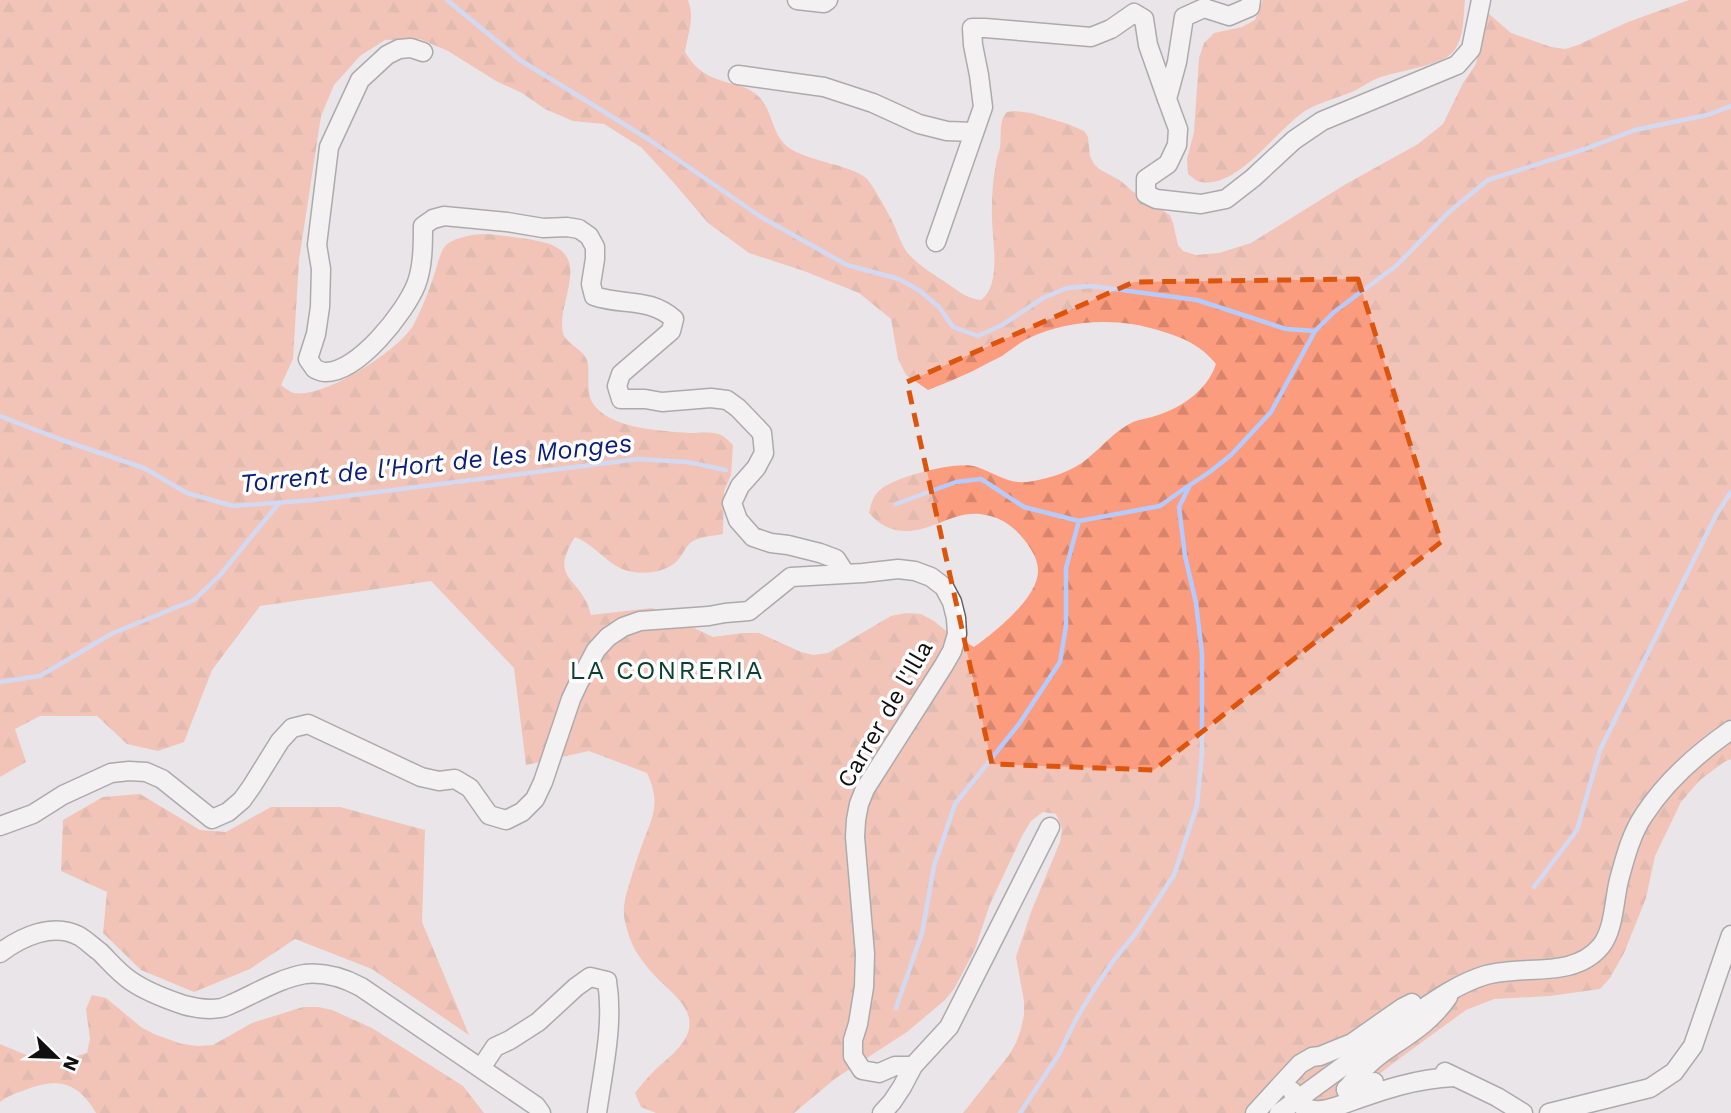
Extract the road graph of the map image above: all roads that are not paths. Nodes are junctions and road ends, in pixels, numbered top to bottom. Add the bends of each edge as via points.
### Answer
1 (797, 0) edge
2 (828, 0) edge
3 (1251, 0) edge
4 (1481, 0) edge
5 (423, 52) dead end
6 (737, 75) dead end
7 (1167, 99) junction
8 (975, 132) junction
9 (936, 242) dead end
10 (845, 573) junction
11 (1731, 730) edge
12 (0, 826) edge
13 (1050, 827) dead end
14 (1731, 935) edge
15 (0, 953) edge
16 (1452, 990) junction
17 (1320, 1056) junction
18 (913, 1066) junction
19 (481, 1068) junction
20 (1340, 1069) junction
21 (1293, 1073) junction
22 (1454, 1077) junction
23 (1346, 1089) junction
24 (1338, 1106) junction
25 (1305, 1108) edge
26 (541, 1113) edge
27 (597, 1113) edge
28 (882, 1113) edge
29 (1255, 1113) edge
30 (1279, 1113) edge
31 (1523, 1113) edge
32 (1549, 1113) edge

1 - 2 street
3 - 7 street via 1250,7 1229,16 1204,8 1184,17
4 - 7 street via 1471,49 1457,65 1322,121 1226,199 1202,204 1156,200 1146,194 1146,180 1168,164 1177,145 1178,129
5 - 10 street via 399,49 360,80 329,147 317,246 319,320 308,359 315,369 326,372 348,365 386,333 415,287 423,226 433,219 444,216 579,229 595,247 594,296 654,306 674,318 671,331 621,374 617,386 621,399 711,398 727,400 738,408 762,433 764,453 732,503 738,520 753,537 836,559
6 - 8 street via 824,87 919,124
7 - 8 street via 1144,19 1134,13 1091,37 972,28 983,107
8 - 9 street
10 - 12 street, Carrer de l'Illa via 791,577 749,611 640,621 608,637 596,650 571,699 535,799 506,820 489,816 470,788 455,779 421,777 308,724 292,728 242,800 212,819 162,779 129,771 111,773
10 - 18 street, Carrer de l'Illa via 898,569 931,577 944,587 956,618 952,651 865,789 856,820 864,987 853,1056 862,1070 879,1073 895,1066
11 - 16 street via 1681,770 1643,816 1619,881 1608,934 1594,953 1583,962 1549,969 1487,974
13 - 18 street via 949,1027
14 - 32 street via 1693,1046 1674,1072 1650,1088
15 - 19 street via 33,934 64,931 86,941 149,992 203,1008 221,1008 304,974 335,977 361,987
16 - 17 street via 1402,1008 1352,1043
16 - 20 street
16 - 23 street via 1437,1013 1383,1052
17 - 20 street
17 - 21 street via 1307,1059
18 - 28 street
19 - 26 street
19 - 27 street via 495,1047 538,1022 590,977 607,981 606,1052
20 - 23 street
20 - 25 street
21 - 25 street via 1292,1092
21 - 29 street
22 - 23 street via 1441,1070 1402,1072
22 - 24 street via 1405,1083
22 - 31 street
23 - 24 street
24 - 25 street via 1328,1111
25 - 30 street

